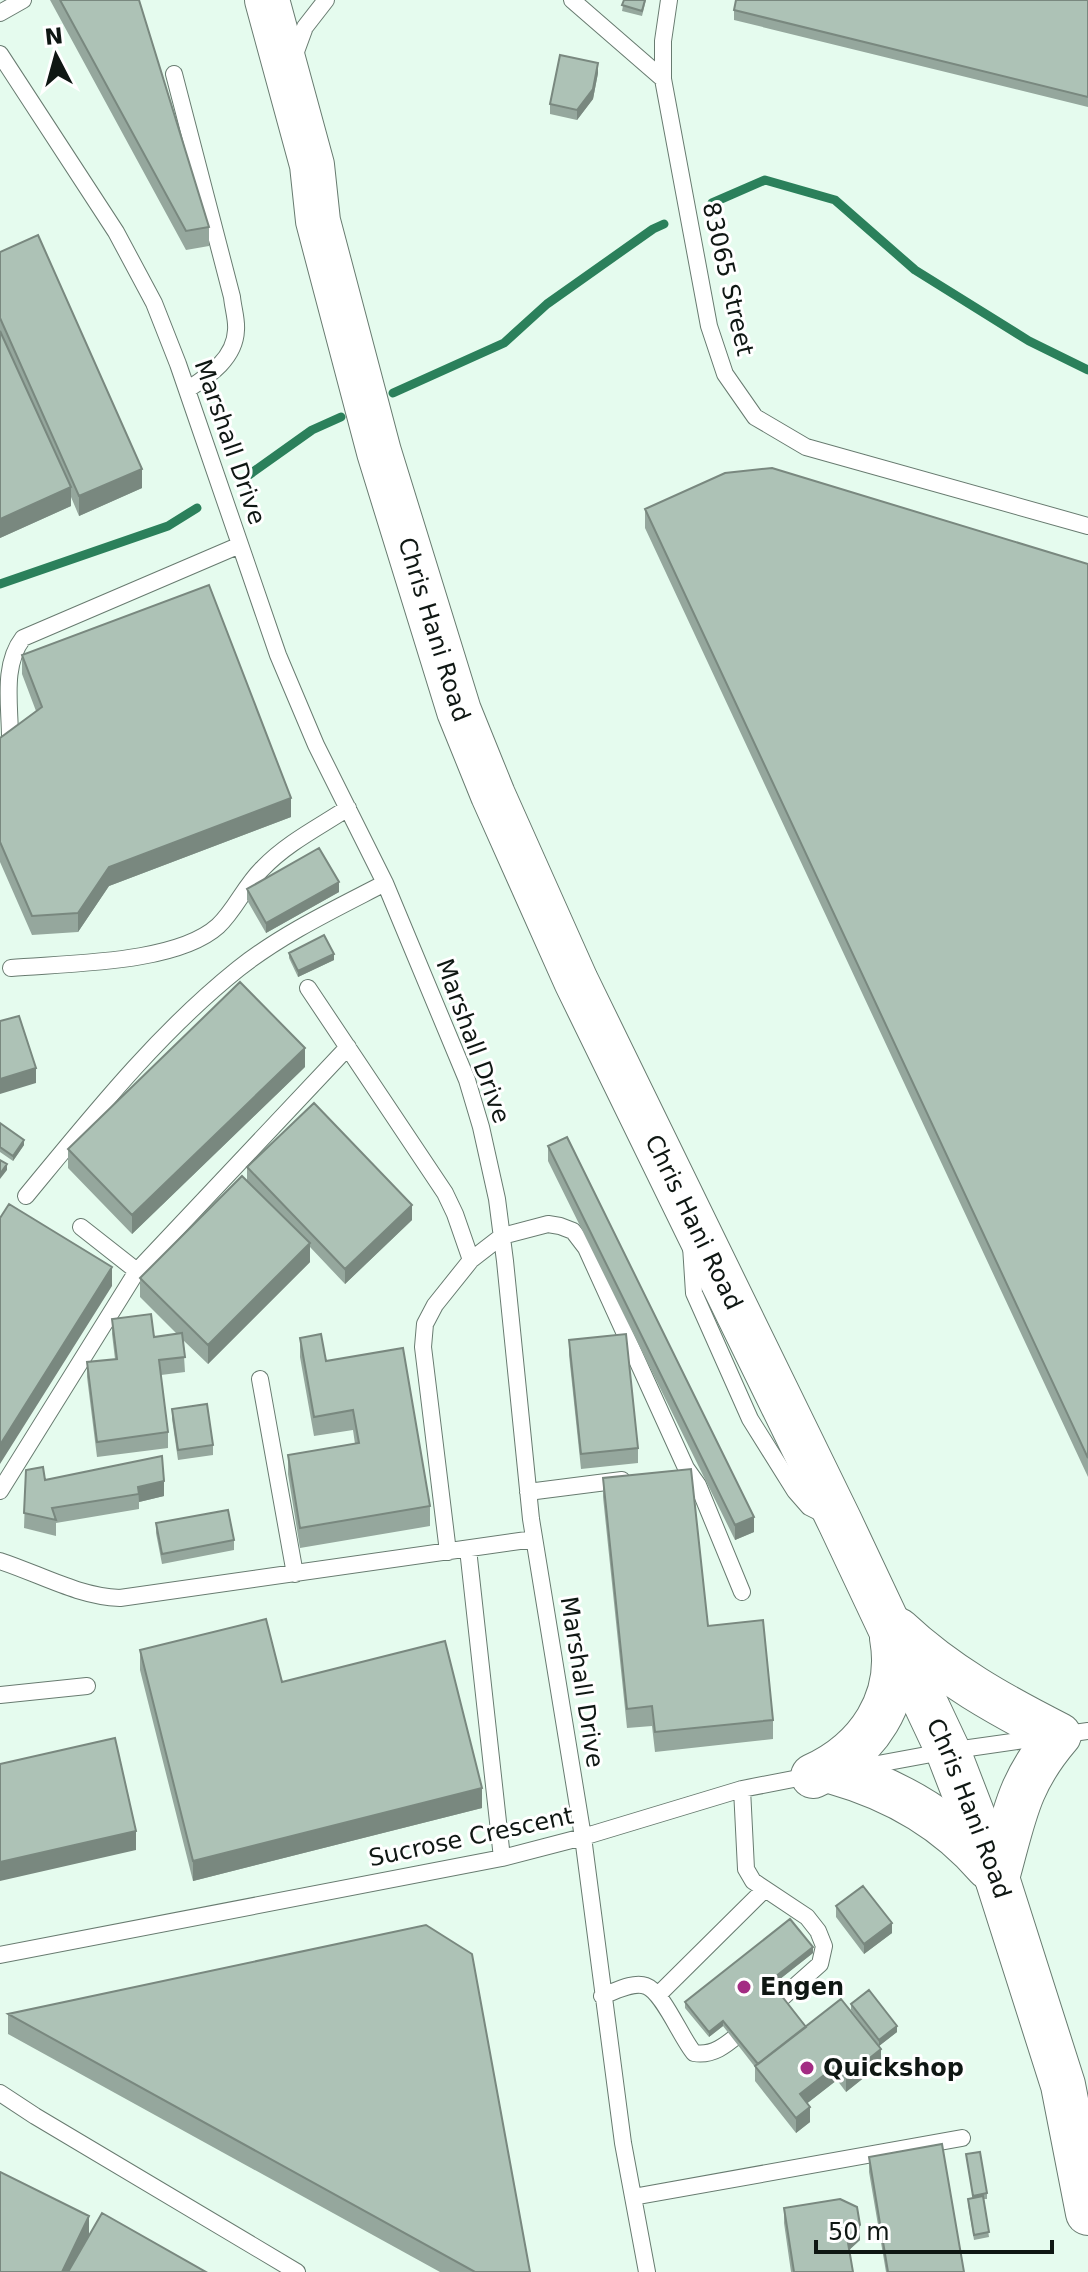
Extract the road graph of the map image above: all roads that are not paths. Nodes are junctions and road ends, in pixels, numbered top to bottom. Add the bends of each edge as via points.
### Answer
1 (23, 0) edge
2 (238, 0) edge
3 (267, 0) edge
4 (326, 0) edge
5 (572, 0) edge
6 (669, 0) edge
7 (0, 13) edge
8 (0, 54) edge
9 (174, 74) dead end
10 (288, 74) junction
11 (663, 79) junction
12 (318, 221) junction
13 (187, 390) junction
14 (1088, 526) edge
15 (240, 545) junction
16 (10, 738) edge
17 (348, 808) junction
18 (385, 883) junction
19 (11, 968) dead end
20 (308, 988) dead end
21 (348, 1047) junction
22 (26, 1196) dead end
23 (81, 1227) dead end
24 (502, 1236) junction
25 (471, 1260) junction
26 (137, 1271) junction
27 (260, 1379) dead end
28 (645, 1476) edge
29 (0, 1491) edge
30 (528, 1492) junction
31 (534, 1539) junction
32 (468, 1549) junction
33 (448, 1552) junction
34 (0, 1561) edge
35 (295, 1574) junction
36 (742, 1592) dead end
37 (887, 1620) junction
38 (87, 1686) dead end
39 (0, 1695) edge
40 (1073, 1733) edge
41 (948, 1751) junction
42 (823, 1774) junction
43 (742, 1789) junction
44 (583, 1837) junction
45 (502, 1858) junction
46 (997, 1878) junction
47 (765, 1889) junction
48 (0, 1955) edge
49 (658, 1995) junction
50 (602, 1996) junction
51 (0, 2093) edge
52 (962, 2138) dead end
53 (633, 2197) junction
54 (1088, 2213) edge
55 (297, 2272) edge
56 (647, 2272) edge

1 - 7 lane
2 - 12 main road, Chris Hani Road via 289,170
3 - 10 main road, Chris Hani Road
4 - 10 lane via 305,27
5 - 11 lane
6 - 11 lane, 83065 Street
8 - 13 lane, Marshall Drive via 116,232 154,303
9 - 13 lane via 236,330 223,362
10 - 12 main road, Chris Hani Road via 312,165
11 - 14 lane, 83065 Street via 709,326 725,374 755,417 806,447
12 - 37 main road, Chris Hani Road via 379,452 459,711 535,891
13 - 15 lane, Marshall Drive
15 - 16 lane via 23,638 9,667
15 - 17 lane, Marshall Drive via 278,655
17 - 18 lane, Marshall Drive
17 - 19 lane via 281,851 217,927 186,944 144,957
18 - 22 lane via 309,922 239,968 116,1086
18 - 24 lane, Marshall Drive via 467,1080
20 - 21 lane
21 - 25 lane via 445,1193
21 - 26 lane
23 - 26 lane
24 - 25 lane
24 - 30 lane, Marshall Drive
24 - 36 lane via 548,1224 573,1231 586,1248 679,1470 698,1485
25 - 33 lane via 435,1305 425,1324 423,1347
26 - 29 lane
27 - 35 lane
28 - 30 lane
30 - 31 lane, Marshall Drive
31 - 32 lane
31 - 44 lane, Marshall Drive
32 - 33 lane
32 - 45 lane
33 - 35 lane
34 - 35 lane via 77,1592 120,1598
37 - 40 main road via 922,1653 980,1693
37 - 41 main road, Chris Hani Road
37 - 42 main road via 894,1663 885,1707 862,1742
38 - 39 lane
40 - 41 lane, Sucrose Crescent
40 - 46 main road via 1038,1760 1023,1785
41 - 42 lane, Sucrose Crescent
41 - 46 main road, Chris Hani Road
42 - 43 lane, Sucrose Crescent
42 - 46 main road via 885,1789 922,1809
43 - 44 lane, Sucrose Crescent
43 - 47 lane via 746,1869
44 - 45 lane, Sucrose Crescent
44 - 50 lane, Marshall Drive
45 - 48 lane, Sucrose Crescent
46 - 54 main road, Chris Hani Road via 1068,2076
47 - 49 lane
47 - 49 lane via 807,1917 818,1931 824,1946 820,1964 721,2049 706,2055 694,2053 684,2041
49 - 50 lane via 646,1985 632,1985
50 - 53 lane, Marshall Drive
51 - 55 lane
52 - 53 lane
53 - 56 lane, Marshall Drive

